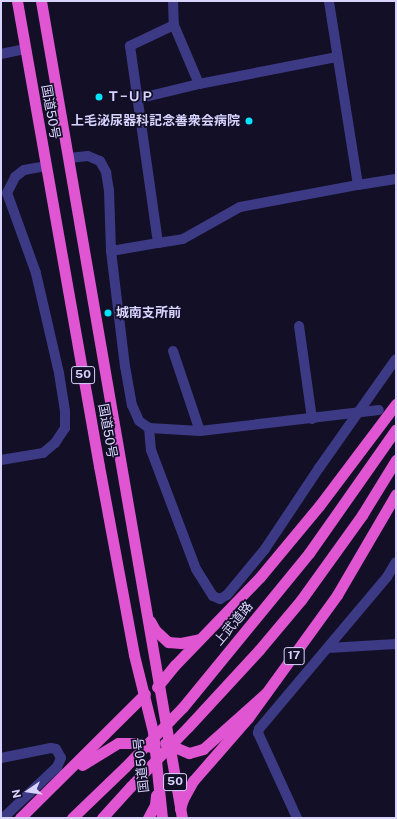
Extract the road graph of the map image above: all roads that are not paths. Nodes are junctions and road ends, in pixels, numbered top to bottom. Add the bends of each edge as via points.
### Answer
1 (17, 1) edge
2 (41, 1) edge
3 (173, 1) edge
4 (329, 1) edge
5 (174, 25) junction
6 (25, 49) junction
7 (1, 54) edge
8 (337, 57) junction
9 (199, 84) junction
10 (137, 99) junction
11 (69, 158) junction
12 (46, 166) junction
13 (396, 179) edge
14 (358, 185) junction
15 (158, 243) junction
16 (110, 251) junction
17 (299, 326) dead end
18 (174, 352) dead end
19 (396, 359) edge
20 (396, 404) edge
21 (379, 410) dead end
22 (360, 412) junction
23 (312, 419) junction
24 (149, 428) junction
25 (396, 429) edge
26 (200, 431) junction
27 (1, 460) edge
28 (396, 460) edge
29 (396, 494) edge
30 (396, 562) edge
31 (146, 612) junction
32 (200, 639) junction
33 (396, 644) edge
34 (328, 648) junction
35 (159, 683) junction
36 (266, 693) junction
37 (145, 694) junction
38 (153, 732) junction
39 (170, 746) junction
40 (154, 748) junction
41 (1, 758) edge
42 (172, 764) junction
43 (158, 778) junction
44 (57, 781) junction
45 (181, 813) edge
46 (10, 816) edge
47 (20, 818) edge
48 (72, 818) edge
49 (102, 818) edge
50 (148, 818) edge
51 (162, 818) edge
52 (296, 818) edge

1 - 6 highway, 国道50号 / 50
2 - 11 highway, 国道50号 / 50
3 - 5 street
4 - 8 street
5 - 9 street
5 - 10 street via 130,46
6 - 7 street
6 - 12 highway, 国道50号 / 50
8 - 9 street
8 - 14 street
9 - 10 street
10 - 15 street
11 - 16 street via 88,156 100,161 106,172 109,190
11 - 31 highway, 国道50号 / 50
12 - 27 street via 24,170 15,177 7,193 36,273 59,373 65,428 55,443 43,452
12 - 37 highway, 国道50号 / 50 via 134,656
13 - 14 street
14 - 15 street via 240,207 183,239
15 - 16 street
16 - 24 street via 132,405 139,421
17 - 23 street
18 - 26 street
19 - 22 street
20 - 32 highway via 319,506 260,577
21 - 22 street
22 - 23 street
22 - 24 street via 265,549 227,595 220,599 213,596 196,569 151,450
23 - 26 street
24 - 26 street
25 - 48 highway, 上武道路, bridge via 308,554 184,707
28 - 49 highway, 17, bridge via 362,515 301,600 259,650
29 - 36 highway, 17 via 337,595
30 - 34 street
31 - 32 highway via 155,630 168,642 181,643
31 - 35 highway, 国道50号 / 50
32 - 35 highway
33 - 34 street
34 - 52 street via 258,729
35 - 38 highway via 154,703
35 - 39 highway, 国道50号 / 50
36 - 39 highway, 17 via 203,749 189,754
36 - 45 highway, 17 via 248,718 193,781 183,799
37 - 38 highway, 国道50号 / 50
37 - 44 highway
38 - 39 highway, 17
38 - 40 highway, 国道50号 / 50
39 - 42 highway, 国道50号 / 50
40 - 42 highway
40 - 43 highway, 国道50号 / 50
40 - 44 highway via 139,743 118,743 94,757 65,780
41 - 46 street via 51,748 56,749 61,758 57,767
42 - 45 highway, 国道50号 / 50
43 - 50 highway via 155,805
43 - 51 highway, 国道50号 / 50
44 - 47 highway

